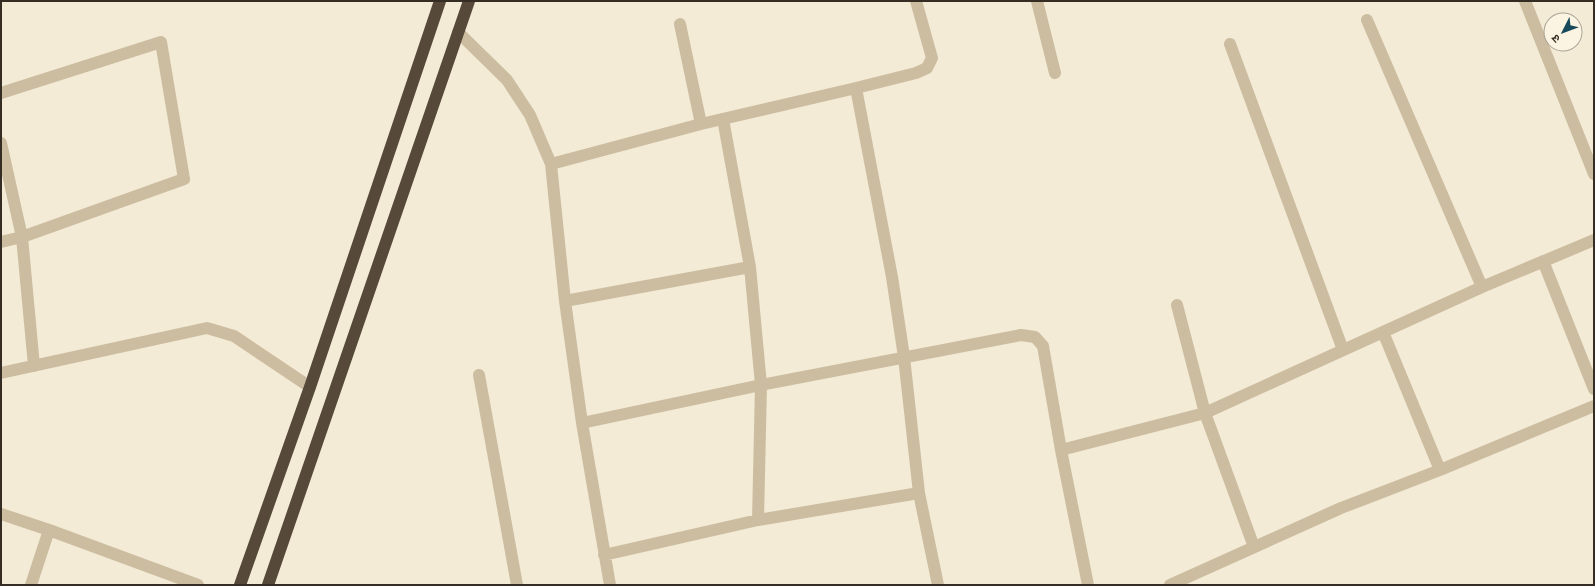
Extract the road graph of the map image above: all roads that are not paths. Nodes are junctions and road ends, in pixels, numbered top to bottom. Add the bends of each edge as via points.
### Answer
1 (440, 1) edge
2 (469, 1) edge
3 (916, 1) edge
4 (1037, 1) edge
5 (1525, 1) edge
6 (1367, 20) dead end
7 (680, 24) dead end
8 (458, 32) junction
9 (1230, 44) dead end
10 (1055, 73) dead end
11 (856, 88) junction
12 (1, 93) edge
13 (723, 119) junction
14 (701, 124) junction
15 (1, 143) edge
16 (551, 164) junction
17 (1594, 174) edge
18 (22, 237) junction
19 (1594, 240) edge
20 (1, 242) edge
21 (1543, 261) junction
22 (750, 267) junction
23 (1482, 287) junction
24 (565, 301) junction
25 (1177, 305) dead end
26 (1383, 332) junction
27 (1343, 350) junction
28 (904, 357) junction
29 (34, 366) junction
30 (1, 373) edge
31 (479, 375) dead end
32 (761, 385) junction
33 (310, 387) junction
34 (1594, 389) edge
35 (1594, 406) edge
36 (1205, 413) junction
37 (582, 423) junction
38 (1061, 450) junction
39 (1440, 470) junction
40 (919, 493) junction
41 (1, 514) edge
42 (758, 520) junction
43 (49, 530) junction
44 (1254, 547) junction
45 (604, 555) junction
46 (31, 585) edge
47 (198, 585) edge
48 (240, 585) edge
49 (268, 585) edge
50 (517, 585) edge
51 (610, 585) edge
52 (938, 585) edge
53 (1088, 585) edge
54 (1170, 585) edge

1 - 33 highway
2 - 8 highway
3 - 11 street via 932,58 927,68
4 - 10 street
5 - 17 street
6 - 23 street
7 - 14 street
8 - 16 street via 507,80 530,115
8 - 49 highway
9 - 27 street
11 - 13 street
11 - 28 street via 892,278
12 - 18 street via 161,42 184,179
13 - 14 street
13 - 22 street
14 - 16 street
15 - 18 street
16 - 24 street
18 - 20 street
18 - 29 street
19 - 21 street
21 - 23 street
21 - 34 street
22 - 24 street
22 - 32 street
23 - 26 street
24 - 37 street
25 - 36 street
26 - 27 street
26 - 39 street
27 - 36 street
28 - 32 street
28 - 38 street via 1020,335 1035,337 1043,346
28 - 40 street
29 - 30 street
29 - 33 street via 207,328 234,336
31 - 50 street
32 - 37 street
32 - 42 street
33 - 48 highway
35 - 39 street
36 - 38 street
36 - 44 street
37 - 45 street
38 - 53 street
39 - 44 street via 1341,508
40 - 42 street
40 - 52 street
41 - 43 street
42 - 45 street
43 - 46 street
43 - 47 street
44 - 54 street
45 - 51 street

